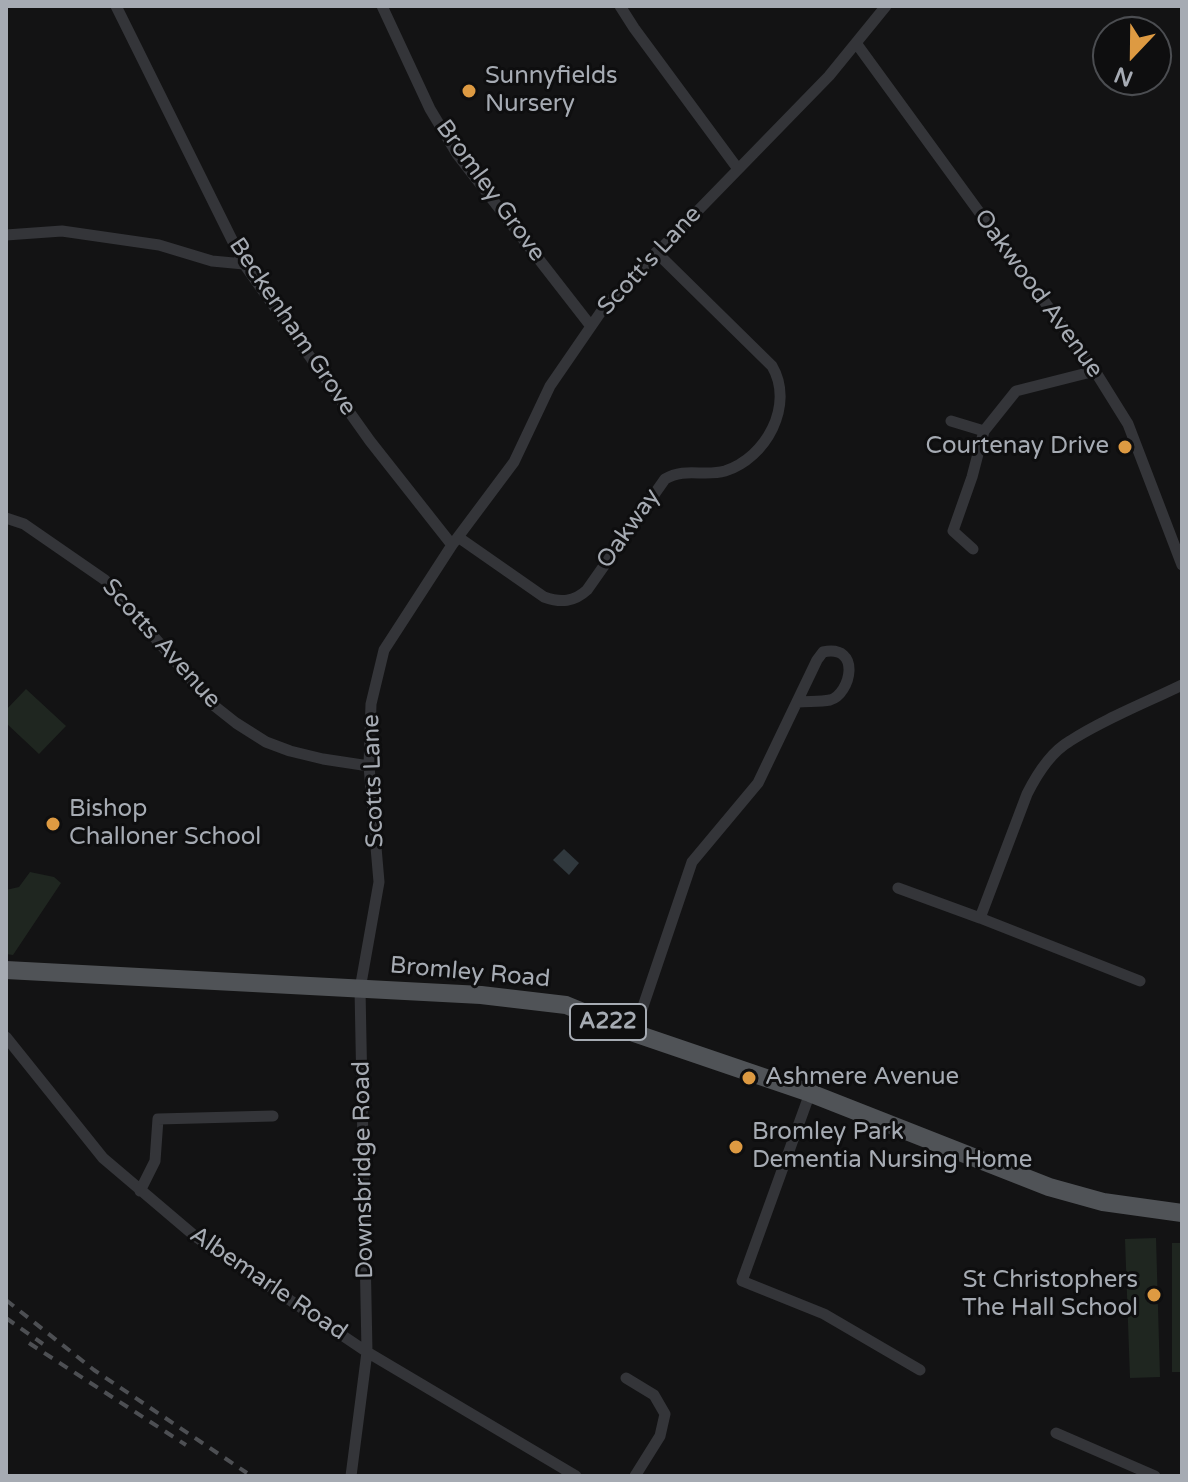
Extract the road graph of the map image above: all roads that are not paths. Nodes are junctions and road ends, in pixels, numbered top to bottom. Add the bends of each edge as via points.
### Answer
1 (116, 6) edge
2 (382, 6) edge
3 (620, 6) edge
4 (886, 6) edge
5 (856, 43) junction
6 (738, 169) junction
7 (6, 235) edge
8 (656, 252) junction
9 (244, 264) junction
10 (590, 325) junction
11 (1095, 371) junction
12 (951, 421) dead end
13 (984, 431) junction
14 (6, 518) edge
15 (455, 541) junction
16 (973, 549) dead end
17 (1181, 558) edge
18 (1182, 685) edge
19 (798, 702) junction
20 (369, 766) junction
21 (898, 888) dead end
22 (980, 918) junction
23 (6, 970) edge
24 (1140, 981) dead end
25 (360, 989) junction
26 (634, 1033) junction
27 (6, 1037) edge
28 (810, 1093) junction
29 (273, 1116) dead end
30 (140, 1191) junction
31 (1182, 1213) edge
32 (367, 1352) junction
33 (920, 1370) dead end
34 (626, 1378) dead end
35 (1056, 1433) dead end
36 (351, 1476) edge
37 (576, 1476) edge
38 (635, 1476) edge
39 (1155, 1476) edge

1 - 9 street, Beckenham Grove
2 - 10 street, Bromley Grove via 457,154
3 - 6 street
4 - 5 street, Scott's Lane
5 - 6 street, Scott's Lane
5 - 11 street, Oakwood Avenue
6 - 8 street, Scott's Lane
7 - 9 street via 62,231
8 - 10 street, Scott's Lane
8 - 15 street, Oakway via 779,377 780,408 762,446 725,471 686,471 665,479 579,598 544,597
9 - 15 street, Beckenham Grove via 370,441
10 - 15 street, Scott's Lane via 550,386 514,462
11 - 13 street via 1016,391
11 - 17 street, Oakwood Avenue via 1128,424
12 - 13 street
13 - 16 street via 953,531
14 - 20 street, Scotts Avenue via 24,524 105,580 212,704 236,723 290,751
15 - 20 street, Scotts Lane via 384,650 371,704
18 - 22 street via 1068,742 1050,758 1027,794
19 - 19 street via 832,700 850,672 847,657 823,652
19 - 26 street via 758,783 692,862
20 - 25 street, Scotts Lane via 379,882
21 - 22 street
22 - 24 street
23 - 25 main road, Bromley Road / A222
25 - 26 main road, Bromley Road / A222 via 566,1005
25 - 32 street, Downsbridge Road
26 - 28 main road, Bromley Road / A222
27 - 30 street, Albemarle Road via 103,1158
28 - 31 main road, Bromley Road / A222 via 1049,1187 1103,1202
28 - 33 street via 742,1281 824,1314
29 - 30 street via 158,1119 155,1161
30 - 32 street, Albemarle Road via 196,1237
32 - 36 street, Downsbridge Road
32 - 37 street, Albemarle Road
34 - 38 street via 654,1395 665,1414 660,1436
35 - 39 street

